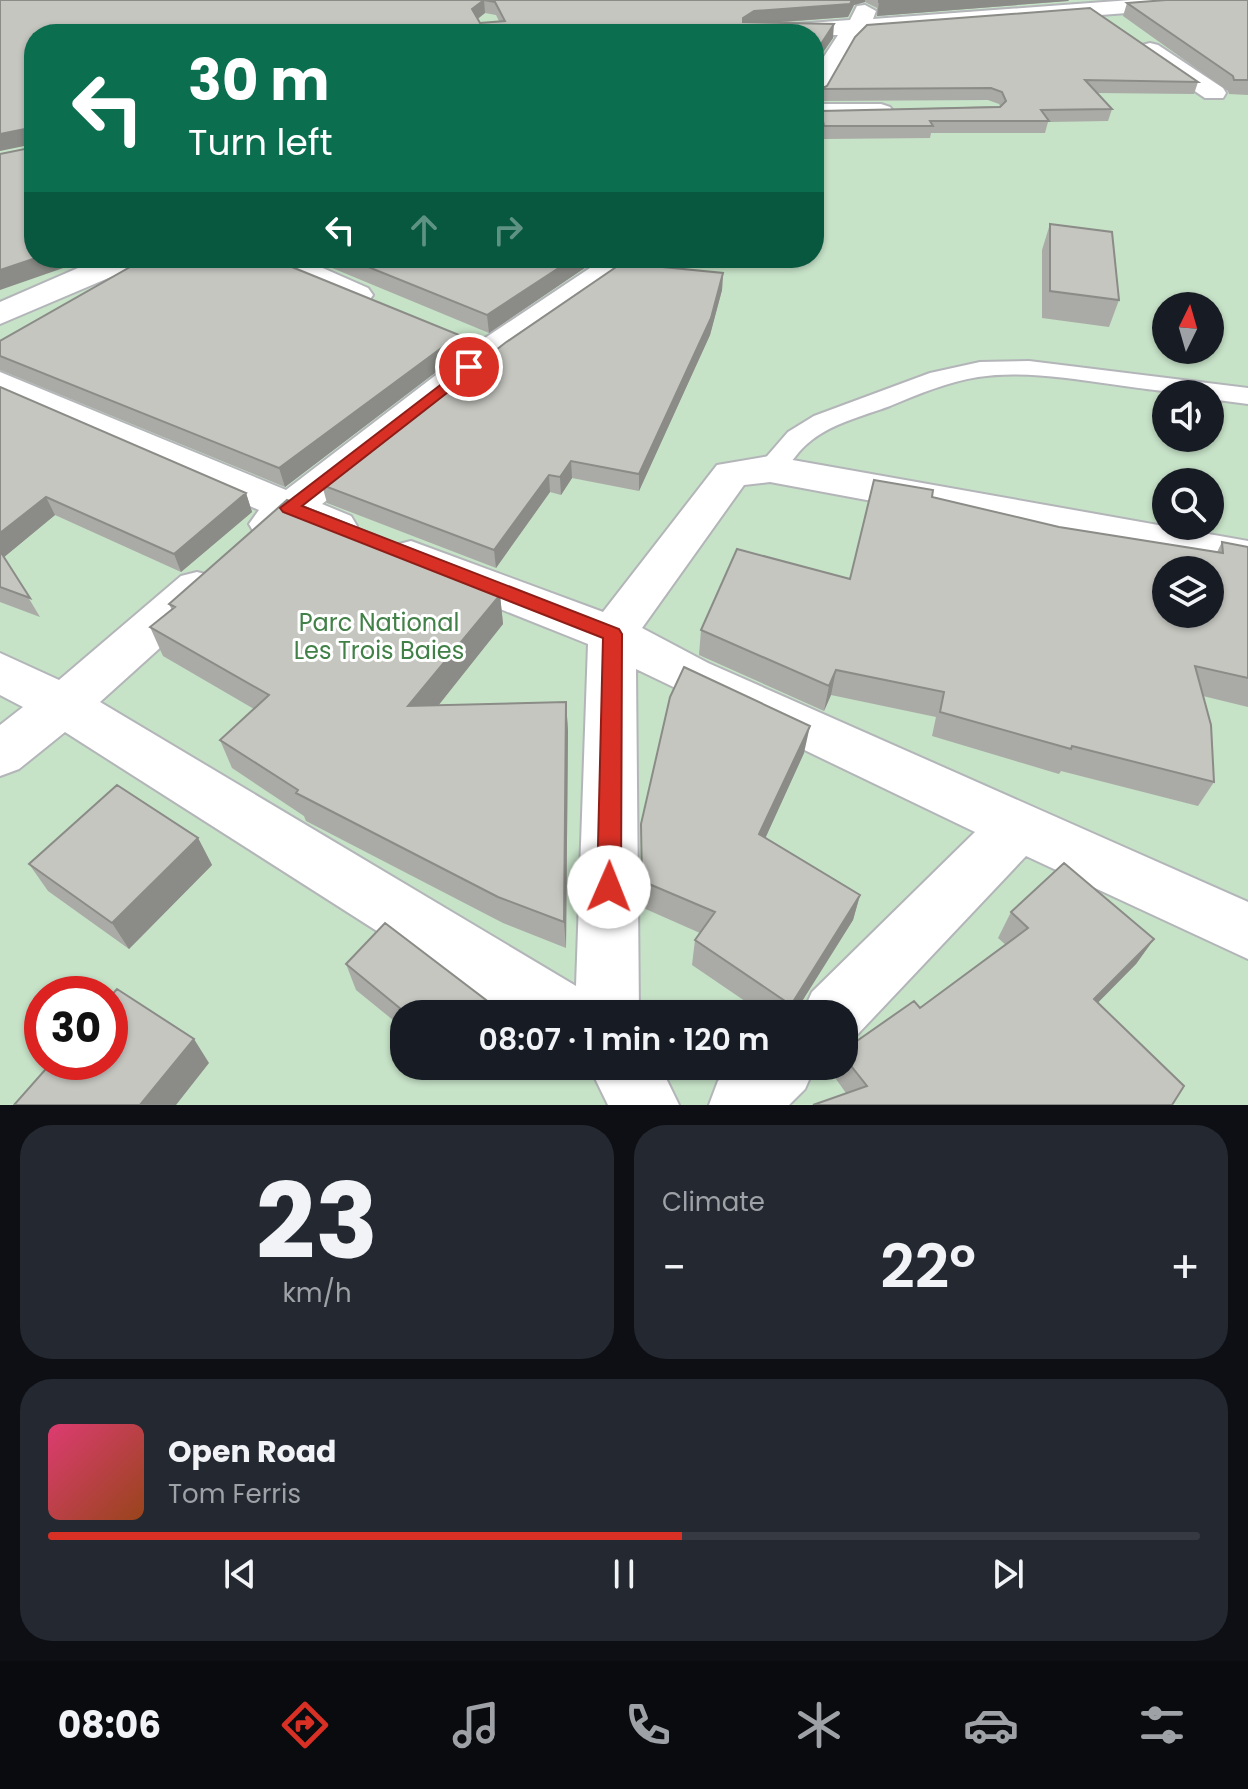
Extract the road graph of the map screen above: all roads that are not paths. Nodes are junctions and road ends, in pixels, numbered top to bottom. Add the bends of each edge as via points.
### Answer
1 (869, 0) edge
2 (1218, 0) edge
3 (1084, 4) edge
4 (860, 27) junction
5 (824, 29) edge
6 (824, 78) edge
7 (1214, 93) dead end
8 (824, 112) edge
9 (909, 112) edge
10 (105, 268) edge
11 (297, 268) edge
12 (609, 268) edge
13 (390, 309) edge
14 (0, 314) edge
15 (0, 383) edge
16 (1248, 396) edge
17 (770, 469) junction
18 (289, 508) junction
19 (1248, 556) edge
20 (612, 634) junction
21 (0, 672) edge
22 (63, 705) junction
23 (0, 754) edge
24 (1018, 826) junction
25 (1248, 931) edge
26 (541, 1000) edge
27 (607, 1000) edge
28 (848, 1000) edge
29 (631, 1080) edge
30 (768, 1080) edge
31 (646, 1105) edge
32 (742, 1105) edge

1 - 4 street
2 - 3 street
3 - 4 street
3 - 7 street
4 - 5 street
4 - 6 street via 840,47
8 - 9 street
10 - 14 street
11 - 13 street
12 - 18 street via 478,344
15 - 18 street
16 - 17 lane via 1029,368 980,369 939,378 823,422 797,438
17 - 19 street
17 - 20 street via 731,474
18 - 20 street
18 - 22 street
20 - 24 street via 691,676
20 - 27 street
21 - 22 street
22 - 23 street
22 - 26 street
24 - 25 street
24 - 28 street
29 - 31 street
30 - 32 street

